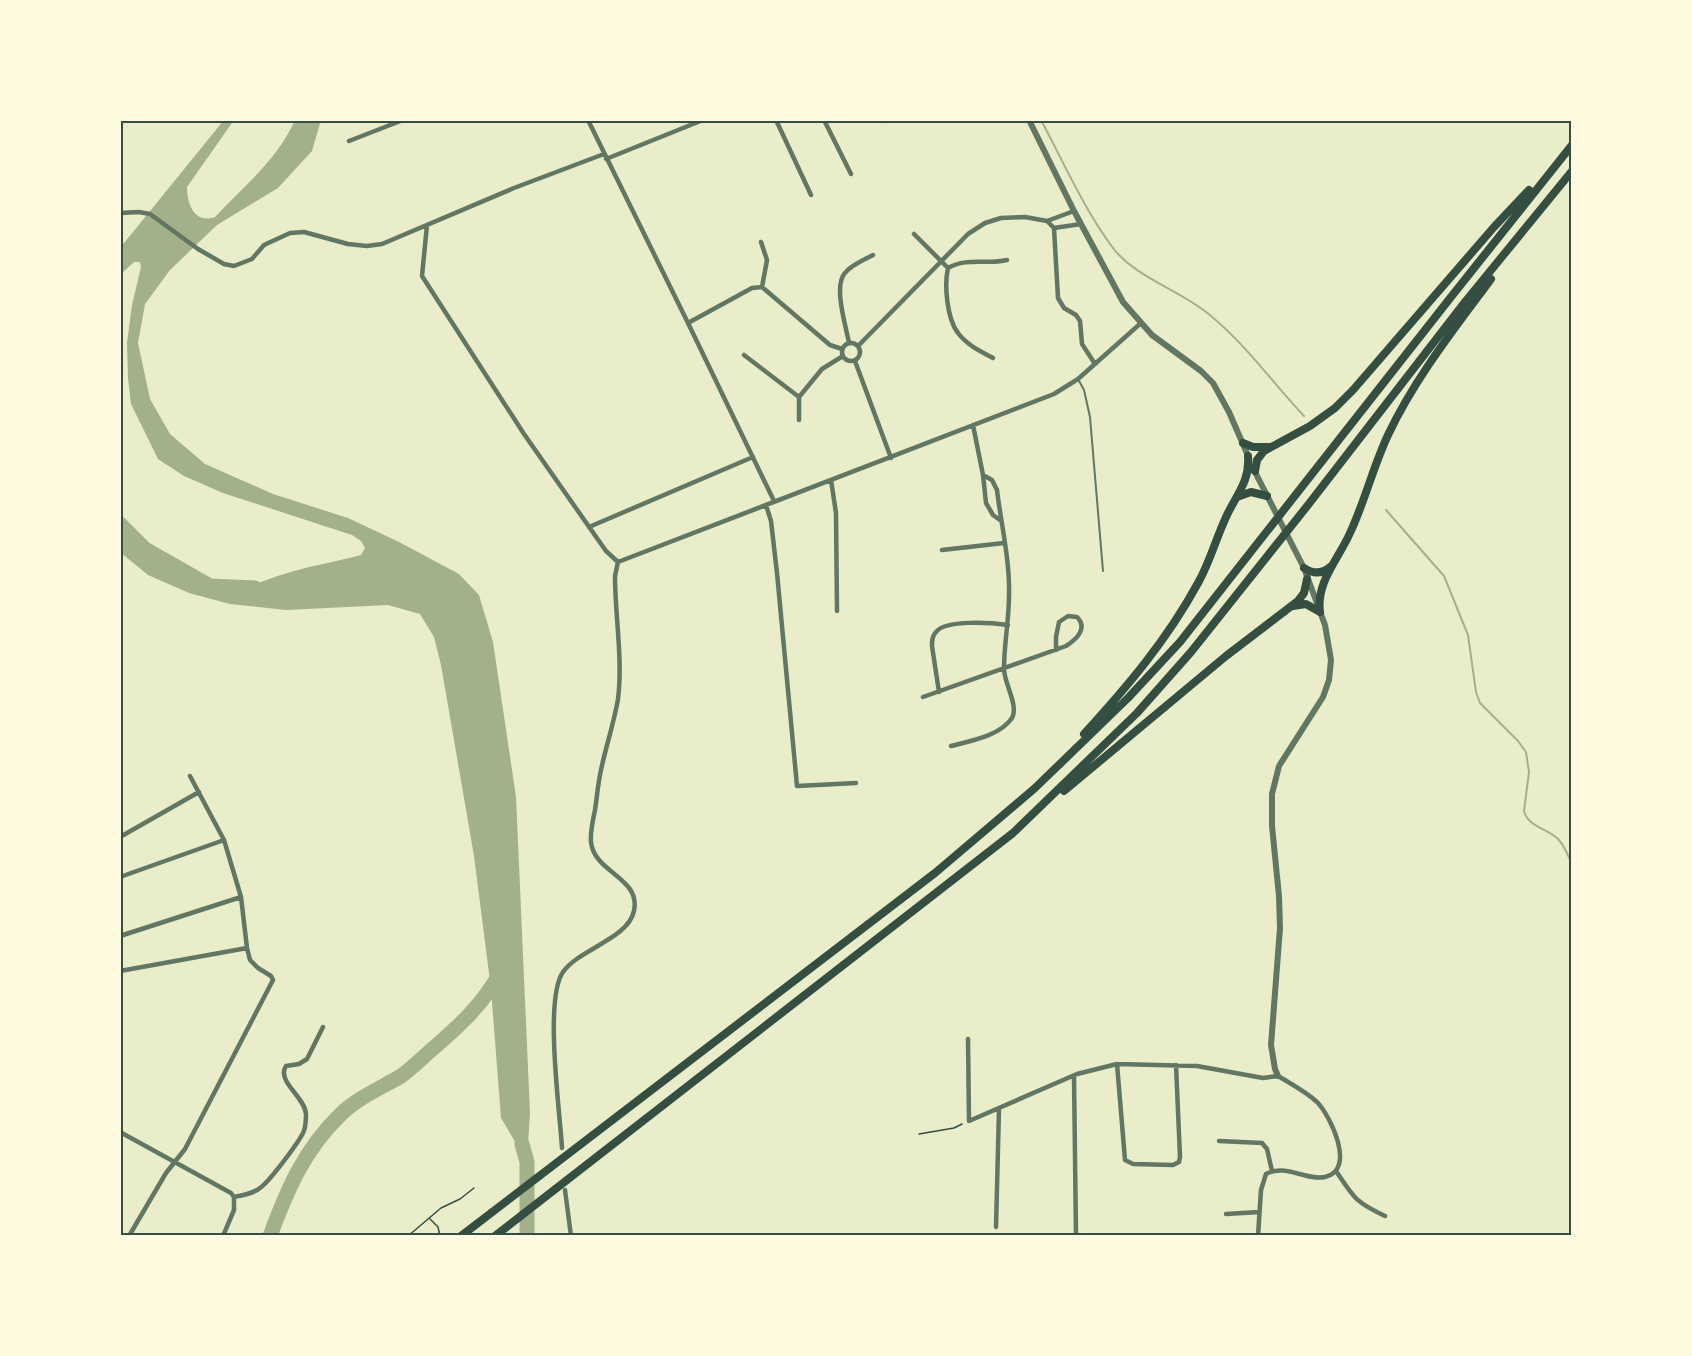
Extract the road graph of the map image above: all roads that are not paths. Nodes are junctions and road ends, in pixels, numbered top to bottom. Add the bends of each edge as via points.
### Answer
1 (403, 120) edge
2 (588, 120) edge
3 (703, 120) edge
4 (776, 120) edge
5 (824, 120) edge
6 (1029, 120) edge
7 (349, 141) dead end
8 (1572, 145) edge
9 (605, 156) junction
10 (1572, 171) edge
11 (851, 174) dead end
12 (811, 195) dead end
13 (1074, 211) junction
14 (120, 213) edge
15 (1537, 215) junction
16 (1047, 221) junction
17 (1081, 224) junction
18 (427, 225) junction
19 (1054, 228) junction
20 (914, 234) dead end
21 (761, 242) dead end
22 (873, 255) dead end
23 (1007, 260) dead end
24 (941, 261) junction
25 (948, 268) junction
26 (762, 287) junction
27 (688, 323) junction
28 (1141, 323) junction
29 (849, 343) junction
30 (858, 346) junction
31 (842, 349) junction
32 (744, 355) dead end
33 (843, 356) junction
34 (993, 358) dead end
35 (855, 361) junction
36 (1095, 364) junction
37 (1078, 379) junction
38 (799, 397) junction
39 (799, 420) dead end
40 (973, 425) junction
41 (1243, 443) junction
42 (1269, 447) junction
43 (1248, 456) junction
44 (753, 457) junction
45 (891, 458) junction
46 (1255, 471) junction
47 (983, 475) junction
48 (831, 480) junction
49 (1267, 495) junction
50 (1237, 498) junction
51 (774, 501) junction
52 (766, 505) junction
53 (1000, 520) junction
54 (589, 527) junction
55 (1004, 543) junction
56 (942, 550) dead end
57 (1340, 555) junction
58 (618, 562) junction
59 (1304, 568) junction
60 (1103, 571) dead end
61 (1307, 579) junction
62 (1289, 607) junction
63 (837, 610) dead end
64 (1320, 612) junction
65 (1008, 625) junction
66 (1056, 650) junction
67 (1004, 669) junction
68 (939, 692) junction
69 (923, 698) dead end
70 (951, 746) dead end
71 (190, 776) dead end
72 (856, 783) dead end
73 (1035, 788) junction
74 (199, 792) junction
75 (1013, 833) junction
76 (120, 837) edge
77 (224, 840) junction
78 (120, 877) edge
79 (241, 897) junction
80 (120, 936) edge
81 (247, 948) junction
82 (120, 971) edge
83 (323, 1027) dead end
84 (968, 1039) dead end
85 (1117, 1064) junction
86 (1176, 1065) junction
87 (1074, 1076) junction
88 (1278, 1076) junction
89 (999, 1108) junction
90 (120, 1132) edge
91 (1219, 1141) dead end
92 (562, 1148) dead end
93 (175, 1162) junction
94 (1272, 1170) junction
95 (1336, 1171) junction
96 (565, 1190) dead end
97 (234, 1197) junction
98 (1259, 1212) junction
99 (1226, 1214) dead end
100 (1385, 1216) dead end
101 (996, 1227) dead end
102 (129, 1236) edge
103 (223, 1236) edge
104 (461, 1236) edge
105 (495, 1236) edge
106 (571, 1236) edge
107 (1076, 1236) edge
108 (1258, 1236) edge

1 - 7 street
2 - 9 street
3 - 9 street
4 - 12 street
5 - 11 street
6 - 13 street
8 - 42 highway via 1494,227 1335,408
8 - 73 highway via 1180,642
9 - 18 street via 514,188
9 - 27 street
10 - 15 highway
13 - 16 street
13 - 17 street
14 - 18 street via 150,214 198,249 234,266 252,259 264,245 290,233 304,232 367,246 382,244
15 - 57 highway via 1422,373 1387,438
15 - 75 highway via 1162,686
16 - 19 street
16 - 24 street via 1013,217 985,223
17 - 19 street
17 - 28 street via 1123,302
18 - 54 street via 422,276
19 - 36 street via 1058,298 1080,321 1082,344
20 - 24 street
21 - 26 street via 766,260
22 - 29 street via 845,272 841,281
23 - 25 street via 957,262
24 - 25 street
24 - 30 street
25 - 34 street via 947,302 956,332
26 - 27 street via 752,288
26 - 31 street via 830,345
27 - 44 street
28 - 36 street
28 - 41 street via 1213,383
29 - 30 street
29 - 31 street
30 - 35 street via 860,357
31 - 33 street
32 - 38 street
33 - 35 street
33 - 38 street via 822,369
35 - 45 street
36 - 37 street
37 - 40 street via 1054,394
37 - 60 lane via 1090,417
38 - 39 street
40 - 45 street
40 - 47 street
41 - 42 highway
41 - 43 street
42 - 46 highway via 1257,460
43 - 46 street
43 - 50 highway via 1248,474
44 - 51 street
44 - 54 street
45 - 48 street
46 - 49 street
47 - 53 street via 986,503
47 - 53 street via 996,484
48 - 51 street
48 - 63 street via 836,513
49 - 50 highway via 1251,492
49 - 59 street
50 - 73 highway via 1199,582 1159,647
51 - 52 street
52 - 58 street
52 - 72 street via 777,573 797,786
53 - 55 street
54 - 58 street
55 - 56 street
55 - 65 street via 1010,592
57 - 59 highway via 1324,571 1314,573
57 - 64 highway via 1320,589
58 - 92 street via 618,698 591,840 593,853 630,886 635,903 626,925 570,964 556,987 553,1016
59 - 61 street
61 - 62 highway via 1304,593
61 - 64 street
62 - 64 highway via 1306,604
62 - 75 highway
64 - 88 street via 1330,650 1326,689 1279,766 1272,794 1280,928 1271,1045
65 - 67 street
65 - 68 street via 975,623 937,629 932,646
66 - 66 street via 1077,638 1082,627 1077,617 1068,616 1059,622
66 - 67 street
67 - 68 street
67 - 70 street via 1013,704 1012,717 987,737
68 - 69 street
71 - 74 street
73 - 104 highway via 935,873
74 - 76 street
74 - 77 street
75 - 105 highway
77 - 78 street
77 - 79 street
79 - 80 street
79 - 81 street
81 - 82 street
81 - 93 street via 252,964 271,976 272,985
83 - 97 street via 307,1059 286,1066 283,1071 304,1105 302,1136 262,1187
84 - 89 street via 969,1121
85 - 86 street
85 - 86 street via 1125,1160 1173,1166 1180,1157
85 - 87 street
86 - 88 street via 1263,1078
87 - 89 street
87 - 107 street
88 - 95 street via 1306,1093 1327,1115 1340,1147
89 - 101 street
90 - 93 street
91 - 94 street via 1262,1143
93 - 97 street
93 - 102 street
94 - 95 street via 1318,1177
94 - 98 street via 1263,1180
95 - 100 street via 1360,1204
96 - 106 street
97 - 103 street via 234,1210
98 - 99 street
98 - 108 street

